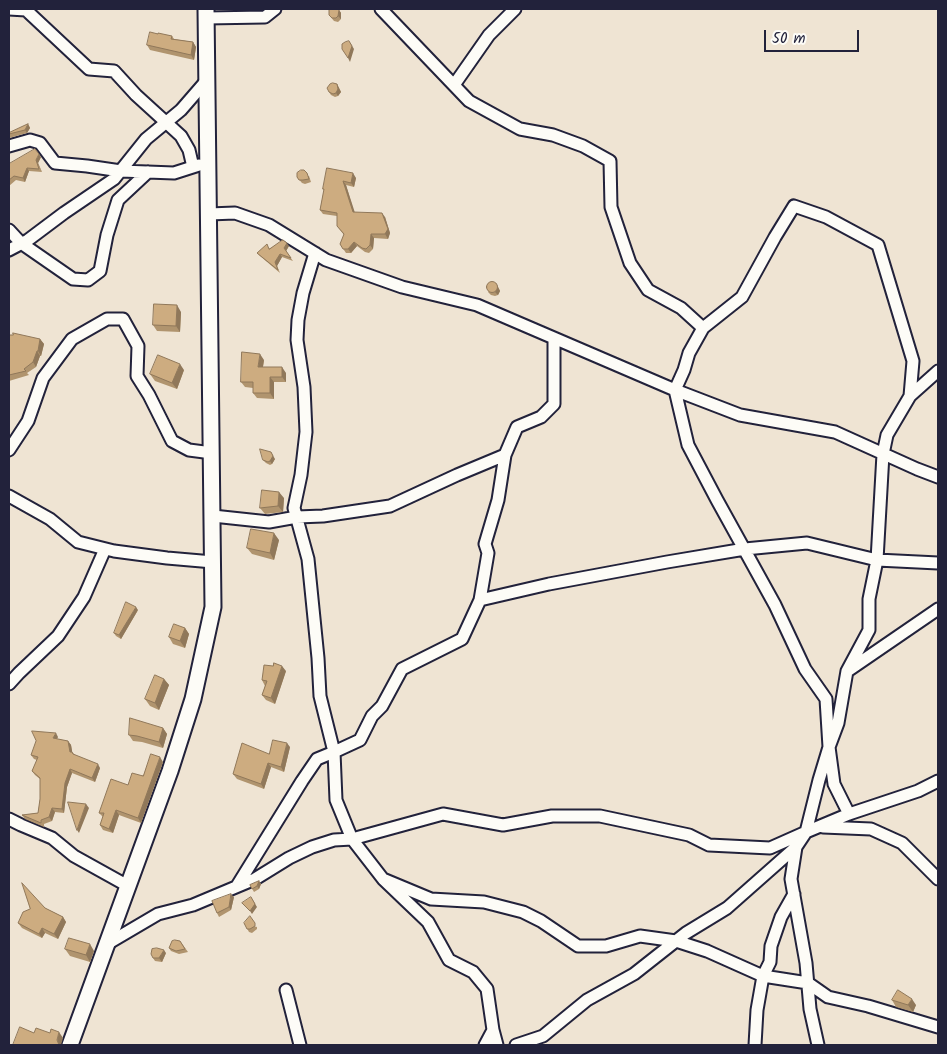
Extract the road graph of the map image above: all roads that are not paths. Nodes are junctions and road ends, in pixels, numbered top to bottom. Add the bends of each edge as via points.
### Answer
1 (9, 9) edge
2 (275, 9) edge
3 (382, 9) edge
4 (515, 9) edge
5 (206, 14) edge
6 (207, 80) junction
7 (454, 85) junction
8 (166, 122) junction
9 (9, 146) edge
10 (208, 162) junction
11 (193, 167) junction
12 (121, 171) junction
13 (148, 172) junction
14 (209, 214) junction
15 (9, 230) edge
16 (21, 243) junction
17 (9, 250) edge
18 (315, 253) junction
19 (703, 328) junction
20 (554, 338) junction
21 (938, 371) edge
22 (675, 390) junction
23 (910, 396) junction
24 (9, 450) edge
25 (212, 453) junction
26 (883, 454) junction
27 (505, 455) junction
28 (938, 478) edge
29 (9, 496) edge
30 (213, 516) junction
31 (296, 517) junction
32 (105, 549) junction
33 (745, 549) junction
34 (877, 560) junction
35 (213, 562) junction
36 (938, 563) edge
37 (480, 600) junction
38 (938, 609) edge
39 (847, 671) junction
40 (9, 684) edge
41 (828, 748) junction
42 (334, 752) junction
43 (938, 781) edge
44 (849, 814) junction
45 (9, 819) edge
46 (819, 827) junction
47 (806, 832) junction
48 (352, 839) junction
49 (796, 847) junction
50 (383, 879) junction
51 (938, 880) edge
52 (128, 886) junction
53 (237, 886) junction
54 (794, 894) junction
55 (676, 941) junction
56 (107, 944) junction
57 (763, 976) junction
58 (808, 983) junction
59 (286, 990) dead end
60 (938, 1027) edge
61 (493, 1030) junction
62 (70, 1045) edge
63 (300, 1045) edge
64 (485, 1045) edge
65 (497, 1045) edge
66 (516, 1045) edge
67 (754, 1045) edge
68 (818, 1045) edge

1 - 8 street via 26,10 89,69 114,71
2 - 5 street via 266,17
3 - 7 street
4 - 7 street via 489,35
5 - 6 main road
6 - 8 street
6 - 10 main road
7 - 19 street via 469,101 520,129 553,135 610,161 611,206 630,263 648,290 680,308
8 - 11 street via 181,136
8 - 12 street via 146,139
9 - 12 street via 30,140 40,143 55,163
10 - 11 street
10 - 14 main road
11 - 13 street via 174,173
12 - 13 street
12 - 16 street
13 - 16 street via 118,200 100,271 88,280 74,279
14 - 18 street via 235,213 269,225
14 - 25 main road
15 - 16 street
16 - 17 street
18 - 20 street via 326,260 402,286 477,305
18 - 31 street via 298,320 306,432 294,508
19 - 22 street
19 - 23 street via 742,297 794,206 826,217 878,246 913,361
20 - 22 street
20 - 27 street via 554,404 541,417 517,427
21 - 23 street
22 - 26 street via 740,415 835,432
22 - 33 street via 688,445
23 - 26 street via 887,435
24 - 25 street via 28,421 43,378 72,338 107,319 124,319 138,346 136,376 172,440 189,450
25 - 30 main road
26 - 28 street
26 - 34 street
27 - 31 street via 390,506
27 - 37 street via 498,500 485,544 488,553
29 - 32 street via 50,520 78,542
30 - 31 street via 269,522
30 - 35 main road
31 - 42 street via 308,559 320,696
32 - 35 street
32 - 40 street via 84,597 58,636
33 - 34 street via 807,543
33 - 37 street
33 - 41 street via 805,669 826,699
34 - 36 street
34 - 39 street via 869,599 869,630
35 - 52 main road via 213,607 193,699
37 - 42 street via 462,639 402,669 360,740
38 - 39 street
39 - 41 street via 838,724
41 - 44 street via 834,784
41 - 47 street
42 - 48 street via 336,800
42 - 53 street via 317,759
43 - 44 street
44 - 46 street
45 - 52 street via 52,838 74,856
46 - 47 street
46 - 51 street via 871,829 902,843
47 - 48 street via 770,848 708,845 689,835 600,816 552,816 503,826 443,814
47 - 49 street
48 - 50 street
48 - 53 street via 334,840 312,847
49 - 54 street via 791,879
49 - 55 street via 727,908
50 - 55 street via 432,899 484,902 523,912 578,946 606,946 640,936
50 - 61 street via 428,922 449,960 473,972 487,989
52 - 56 main road
53 - 56 street via 193,905 158,914
54 - 57 street via 781,917 771,946 770,962
54 - 58 street
55 - 57 street
55 - 66 street via 634,974 588,1000 543,1036
56 - 62 main road
57 - 58 street
57 - 67 street
58 - 60 street via 828,997
58 - 68 street
59 - 63 street
61 - 64 street
61 - 65 street

